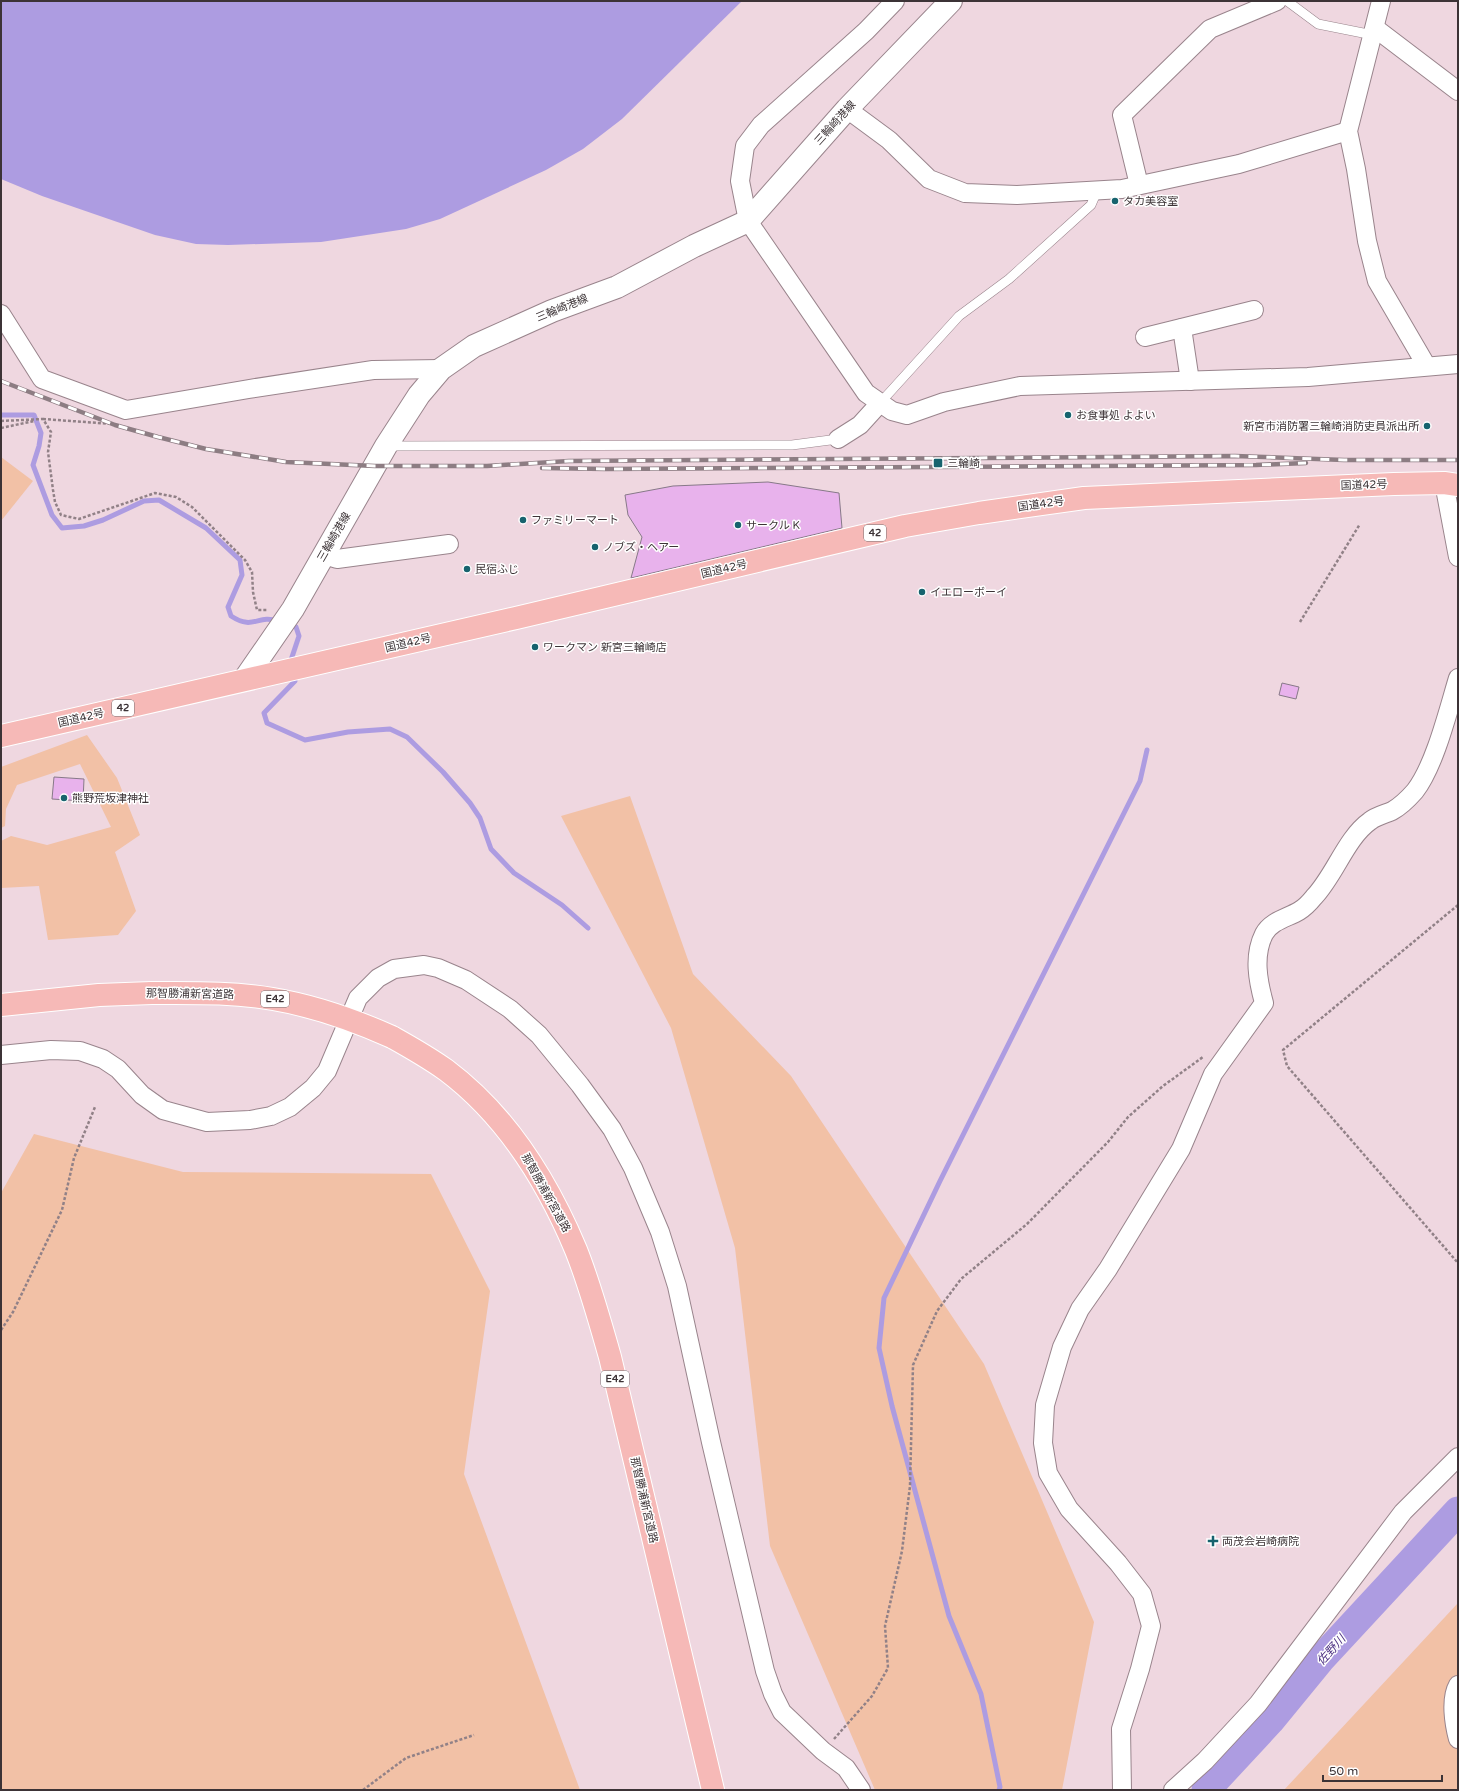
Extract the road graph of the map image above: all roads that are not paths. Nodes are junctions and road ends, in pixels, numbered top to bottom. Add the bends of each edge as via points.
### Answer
1 (895, 1) edge
2 (951, 1) edge
3 (1277, 1) edge
4 (1287, 1) edge
5 (1381, 1) edge
6 (1374, 32) junction
7 (1458, 91) edge
8 (847, 109) junction
9 (1348, 131) junction
10 (1139, 185) junction
11 (1097, 190) junction
12 (748, 221) junction
13 (1254, 310) dead end
14 (1, 314) edge
15 (1182, 328) junction
16 (1146, 337) dead end
17 (1458, 364) edge
18 (1426, 365) junction
19 (441, 369) junction
20 (1190, 381) junction
21 (880, 402) junction
22 (838, 439) joint
23 (386, 446) junction
24 (1451, 484) edge
25 (449, 544) dead end
26 (324, 555) junction
27 (1458, 557) edge
28 (1458, 678) edge
29 (244, 680) junction
30 (6, 739) edge
31 (1, 1006) edge
32 (1, 1055) edge
33 (1458, 1457) edge
34 (1458, 1685) edge
35 (1458, 1739) edge
36 (713, 1790) edge
37 (861, 1790) edge
38 (1122, 1790) edge
39 (1173, 1790) edge

1 - 12 street via 866,31 761,125 744,146 740,181
2 - 8 main road, 三輪崎港線
3 - 10 street via 1210,29 1122,115
4 - 6 lane via 1318,24
5 - 6 street
6 - 7 street
6 - 9 street
8 - 11 street via 889,140 929,179 965,193 1017,195
8 - 12 main road, 三輪崎港線
9 - 10 street via 1239,164
9 - 18 street via 1367,241 1377,281
10 - 11 street
11 - 21 lane via 1091,205 1009,279 959,316
12 - 19 main road, 三輪崎港線 via 617,287 552,311 474,346
12 - 21 street via 866,393
13 - 15 street
14 - 19 street via 42,379 126,410 373,370
15 - 16 street
15 - 20 street
17 - 18 street
18 - 20 street via 1308,377
19 - 23 main road, 三輪崎港線 via 419,395
20 - 21 street via 1020,386 944,402 907,415 892,411
21 - 22 street via 860,425
22 - 23 lane via 792,445
23 - 26 main road, 三輪崎港線
24 - 27 street
24 - 29 highway, 国道42号 / 42 via 1084,498 979,513 898,528
25 - 26 street via 337,559
26 - 29 main road, 三輪崎港線 via 283,608 273,640
28 - 38 street via 1433,755 1416,790 1394,810 1371,820 1358,831 1315,896 1300,911 1272,925 1264,934 1257,957 1259,986 1264,1003 1213,1074 1181,1149 1108,1269 1080,1309 1062,1347 1045,1405 1043,1443 1048,1473 1069,1509 1142,1594 1151,1626 1121,1729
29 - 30 highway, 国道42号 / 42
31 - 36 highway, 那智勝浦新宮道路 / E42, bridge via 99,995 212,993 273,999 317,1008 392,1037 419,1052 447,1071 498,1120 541,1180 576,1251 592,1296 610,1357
32 - 37 street via 51,1050 80,1051 103,1059 118,1069 142,1094 163,1110 207,1122 250,1120 271,1116 290,1107 313,1088 327,1071 358,998 378,978 394,969 424,965 438,968 466,980 510,1009 539,1035 580,1085 612,1129 633,1168 657,1225 677,1286 711,1442 765,1671 773,1694 782,1712 823,1751 846,1768
33 - 39 street via 1403,1512 1258,1704 1205,1761
34 - 35 street via 1453,1712

